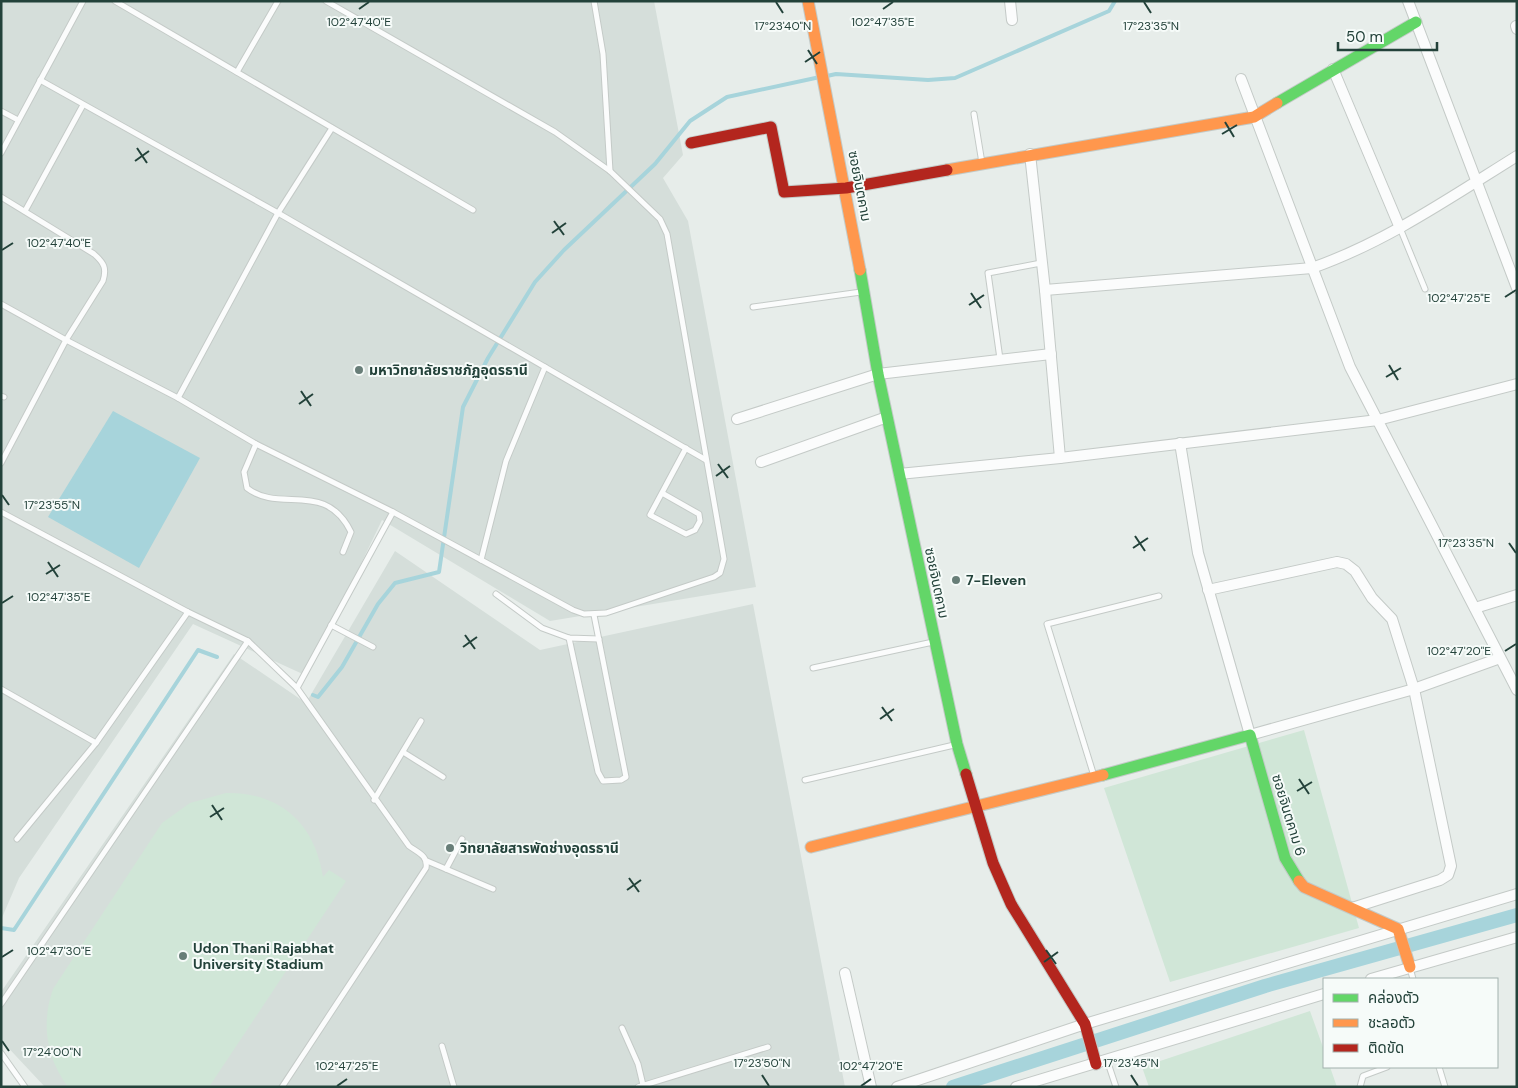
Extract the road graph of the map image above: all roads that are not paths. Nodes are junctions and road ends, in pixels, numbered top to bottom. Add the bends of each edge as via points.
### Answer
1 (83, 1) edge
2 (115, 1) edge
3 (278, 1) edge
4 (326, 1) edge
5 (594, 1) edge
6 (808, 1) edge
7 (1010, 1) edge
8 (1408, 1) edge
9 (1012, 20) dead end
10 (1416, 22) junction
11 (1333, 69) junction
12 (237, 72) junction
13 (40, 80) junction
14 (1240, 80) dead end
15 (83, 104) junction
16 (1, 111) edge
17 (974, 114) dead end
18 (1254, 117) junction
19 (18, 120) junction
20 (332, 128) junction
21 (691, 143) dead end
22 (1, 153) edge
23 (1030, 154) junction
24 (1517, 156) edge
25 (982, 163) junction
26 (610, 171) junction
27 (1476, 182) junction
28 (846, 188) junction
29 (1, 197) edge
30 (473, 210) dead end
31 (25, 211) junction
32 (278, 213) junction
33 (1400, 228) junction
34 (1041, 263) junction
35 (1312, 268) junction
36 (1517, 288) edge
37 (1425, 289) dead end
38 (1046, 290) junction
39 (864, 291) junction
40 (1, 304) edge
41 (753, 308) dead end
42 (66, 340) junction
43 (1051, 354) junction
44 (1000, 359) junction
45 (545, 367) junction
46 (878, 374) junction
47 (1517, 384) edge
48 (178, 398) junction
49 (887, 417) junction
50 (737, 419) dead end
51 (1378, 420) junction
52 (1180, 443) junction
53 (256, 444) junction
54 (686, 448) junction
55 (1060, 458) junction
56 (706, 460) junction
57 (761, 462) dead end
58 (1, 463) edge
59 (898, 474) junction
60 (662, 493) junction
61 (1, 512) edge
62 (393, 512) junction
63 (343, 552) dead end
64 (481, 560) junction
65 (1208, 590) junction
66 (496, 594) dead end
67 (1517, 594) edge
68 (1159, 596) dead end
69 (1475, 608) junction
70 (188, 612) junction
71 (594, 615) junction
72 (331, 625) junction
73 (569, 638) junction
74 (599, 640) junction
75 (248, 641) junction
76 (934, 642) junction
77 (373, 646) dead end
78 (1500, 658) junction
79 (813, 668) dead end
80 (296, 688) junction
81 (1516, 688) edge
82 (1, 689) edge
83 (1414, 689) junction
84 (421, 721) dead end
85 (1250, 734) junction
86 (96, 743) junction
87 (957, 744) junction
88 (403, 752) junction
89 (443, 777) dead end
90 (1094, 778) junction
91 (805, 780) dead end
92 (374, 800) junction
93 (977, 808) junction
94 (16, 839) dead end
95 (462, 839) dead end
96 (811, 847) dead end
97 (427, 861) junction
98 (446, 869) junction
99 (493, 889) dead end
100 (1517, 894) edge
101 (1352, 908) junction
102 (1398, 930) junction
103 (1517, 937) edge
104 (1409, 967) junction
105 (845, 973) dead end
106 (1374, 978) edge
107 (1413, 978) edge
108 (1323, 994) edge
109 (1, 1004) edge
110 (1086, 1027) junction
111 (622, 1028) dead end
112 (442, 1046) dead end
113 (768, 1047) dead end
114 (1, 1053) edge
115 (1102, 1062) junction
116 (1384, 1068) edge
117 (1439, 1068) edge
118 (641, 1086) edge
119 (24, 1087) edge
120 (282, 1087) edge
121 (454, 1087) edge
122 (871, 1087) edge
123 (897, 1087) edge
124 (1016, 1087) edge
125 (1116, 1087) edge
126 (1360, 1087) edge
127 (1445, 1087) edge

1 - 13 lane
2 - 12 lane
3 - 12 lane
4 - 26 lane via 555,132
5 - 26 lane via 603,54
6 - 28 street, ซอยจินตคาม
7 - 9 street
8 - 10 street
10 - 11 street
10 - 27 street
11 - 18 street
11 - 33 street
12 - 20 lane
13 - 15 lane
13 - 19 lane
14 - 18 street
15 - 31 lane
15 - 32 lane
16 - 19 lane
17 - 25 lane
18 - 23 street
18 - 35 street
19 - 22 lane
20 - 30 lane
20 - 32 lane
21 - 28 street via 771,127 784,192
23 - 25 street
23 - 34 street
24 - 27 street
25 - 28 street
26 - 56 lane via 660,218 667,234
27 - 33 street
27 - 36 street
28 - 39 street, ซอยจินตคาม
29 - 31 lane
31 - 42 lane via 104,263 103,281
32 - 45 lane
32 - 48 lane
33 - 35 street
33 - 37 lane
34 - 38 street
34 - 44 lane via 988,273
35 - 38 street
35 - 51 street via 1350,367
38 - 43 street
39 - 41 lane
39 - 46 street, ซอยจินตคาม
40 - 42 lane
42 - 48 lane
42 - 58 lane
43 - 44 street
43 - 55 street
44 - 46 street
45 - 54 lane
45 - 64 lane via 506,461
46 - 49 street, ซอยจินตคาม
46 - 50 street
47 - 51 street
48 - 53 lane
49 - 57 street
49 - 59 street, ซอยจินตคาม
51 - 52 street
51 - 69 street
52 - 55 street
52 - 65 street via 1198,553
53 - 62 lane
53 - 63 lane via 244,472 247,488 265,498 306,498 324,503 337,513 351,532
54 - 56 lane
54 - 60 lane
55 - 59 street
56 - 71 lane via 724,559 720,573
59 - 76 street, ซอยจินตคาม
60 - 60 lane via 650,515 686,534 695,530 700,521 699,514
61 - 70 lane
62 - 64 lane
62 - 72 lane
64 - 71 lane via 573,610
65 - 83 street via 1337,562 1346,564 1361,577 1372,598 1392,619
65 - 85 street
66 - 73 lane via 542,628
67 - 69 street
68 - 90 lane via 1047,624
69 - 78 street
70 - 75 lane
70 - 86 lane
71 - 74 lane
72 - 77 lane
72 - 80 lane
73 - 74 lane
73 - 74 lane via 598,772 603,781 621,780 626,776
75 - 80 lane
75 - 109 lane
76 - 79 lane
76 - 87 street, ซอยจินตคาม
78 - 81 street
78 - 83 street
80 - 92 lane
82 - 86 lane
83 - 85 street
83 - 101 street via 1451,866 1448,875 1440,880
84 - 88 lane
85 - 90 street
85 - 101 street, ซอยจินตคาม 6 via 1285,858 1293,874 1304,887
86 - 94 lane
87 - 91 lane
87 - 93 street, ซอยจินตคาม
88 - 89 lane
88 - 92 lane
90 - 93 street
92 - 97 lane via 409,846
93 - 96 street
93 - 110 street, ซอยจินตคาม via 1011,904
95 - 98 lane
97 - 98 lane
97 - 120 lane via 426,868
98 - 99 lane
100 - 102 street
101 - 102 street, ซอยจินตคาม 6
102 - 104 street
102 - 110 street
103 - 104 street
104 - 106 street
104 - 107 lane
105 - 122 street
108 - 115 street
110 - 115 street, ซอยจินตคาม via 1093,1050
110 - 123 street
111 - 118 lane via 638,1064
112 - 121 lane
113 - 118 lane
114 - 119 lane
115 - 124 street
115 - 125 lane
116 - 126 lane via 1363,1076
117 - 127 lane

